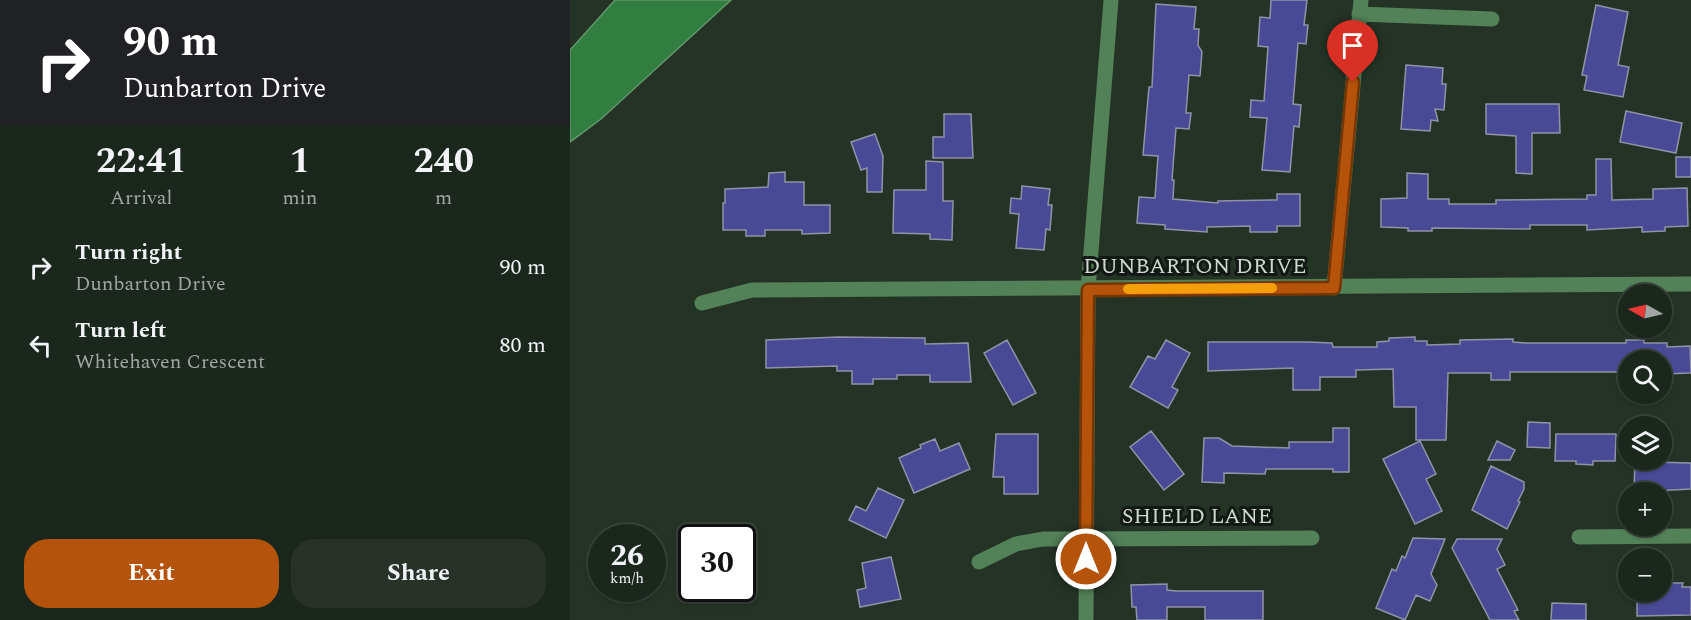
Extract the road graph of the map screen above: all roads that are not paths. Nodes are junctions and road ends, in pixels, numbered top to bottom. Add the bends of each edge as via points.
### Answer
1 (1111, 0) edge
2 (1360, 7) edge
3 (1492, 19) dead end
4 (1691, 284) edge
5 (1334, 288) junction
6 (1088, 290) junction
7 (702, 303) dead end
8 (1691, 536) edge
9 (1579, 537) dead end
10 (1311, 538) dead end
11 (1087, 539) junction
12 (979, 562) dead end
13 (1086, 620) edge

1 - 6 street
2 - 3 street
2 - 5 street
4 - 5 street, DUNBARTON DRIVE
5 - 6 street, DUNBARTON DRIVE
6 - 7 street, DUNBARTON DRIVE via 752,290
6 - 11 street
8 - 9 street
10 - 11 street, SHIELD LANE
11 - 12 street, SHIELD LANE via 1016,543
11 - 13 street

